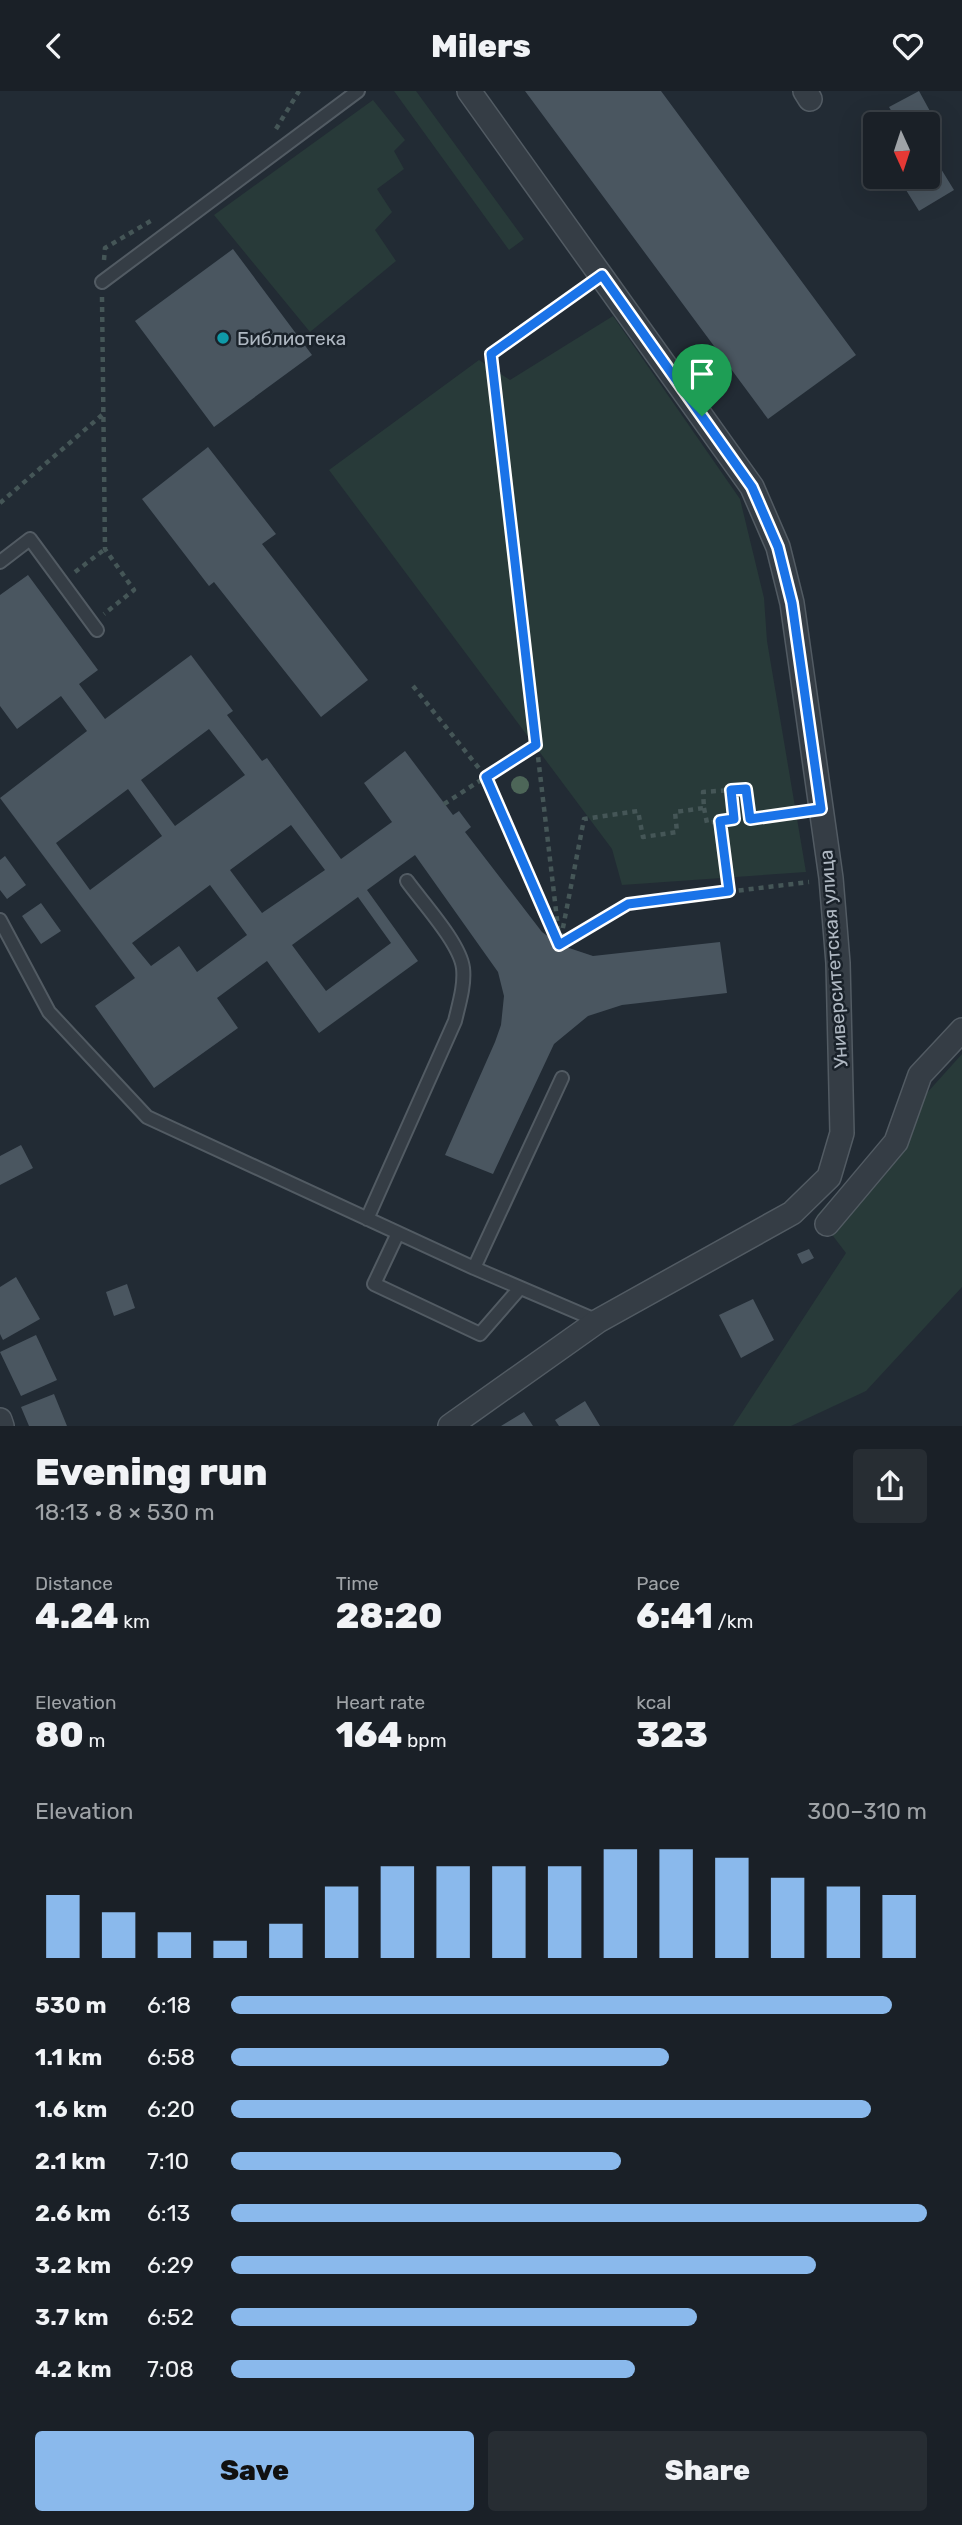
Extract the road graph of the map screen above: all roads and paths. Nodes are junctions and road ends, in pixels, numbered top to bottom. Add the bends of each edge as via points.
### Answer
1 (358, 91) edge
2 (469, 91) edge
3 (602, 275) junction
4 (102, 282) joint
5 (103, 415) junction
6 (0, 503) edge
7 (105, 549) junction
8 (0, 562) edge
9 (61, 582) junction
10 (95, 626) joint
11 (413, 686) dead end
12 (536, 745) junction
13 (486, 777) junction
14 (731, 790) junction
15 (444, 804) dead end
16 (704, 808) junction
17 (821, 809) junction
18 (720, 821) junction
19 (407, 881) dead end
20 (809, 882) dead end
21 (729, 891) junction
22 (0, 920) edge
23 (559, 945) junction
24 (962, 1030) edge
25 (562, 1078) dead end
26 (367, 1219) junction
27 (827, 1224) dead end
28 (398, 1234) junction
29 (474, 1268) junction
30 (520, 1288) junction
31 (598, 1321) junction
32 (0, 1420) edge
33 (2, 1426) edge
34 (450, 1426) edge

1 - 4 lane
2 - 3 street, Университетская улица
3 - 12 path via 491,354
3 - 17 street, Университетская улица via 752,487 778,547 792,603
4 - 5 path
5 - 6 path
5 - 7 path
7 - 9 path
7 - 10 path via 134,590
8 - 9 lane via 30,539
9 - 10 lane
11 - 13 path
12 - 13 path
12 - 23 path
13 - 15 path
13 - 23 path
14 - 16 path via 703,792
14 - 17 path via 746,789 750,819
14 - 18 path via 734,819
16 - 18 path via 707,823
16 - 23 path via 675,812 677,832 643,837 638,811 584,819
17 - 31 street, Университетская улица via 838,963 842,1133 829,1177 792,1213
18 - 21 path
19 - 26 lane via 453,945 463,966 462,994 455,1021
20 - 21 path
21 - 23 path via 628,904
22 - 26 lane via 49,1012 148,1117
24 - 27 street via 920,1075 896,1142
25 - 29 lane
26 - 28 lane
28 - 29 lane
28 - 30 lane via 374,1284 480,1334
29 - 30 lane
30 - 31 lane
31 - 34 street, Университетская улица
32 - 33 street

